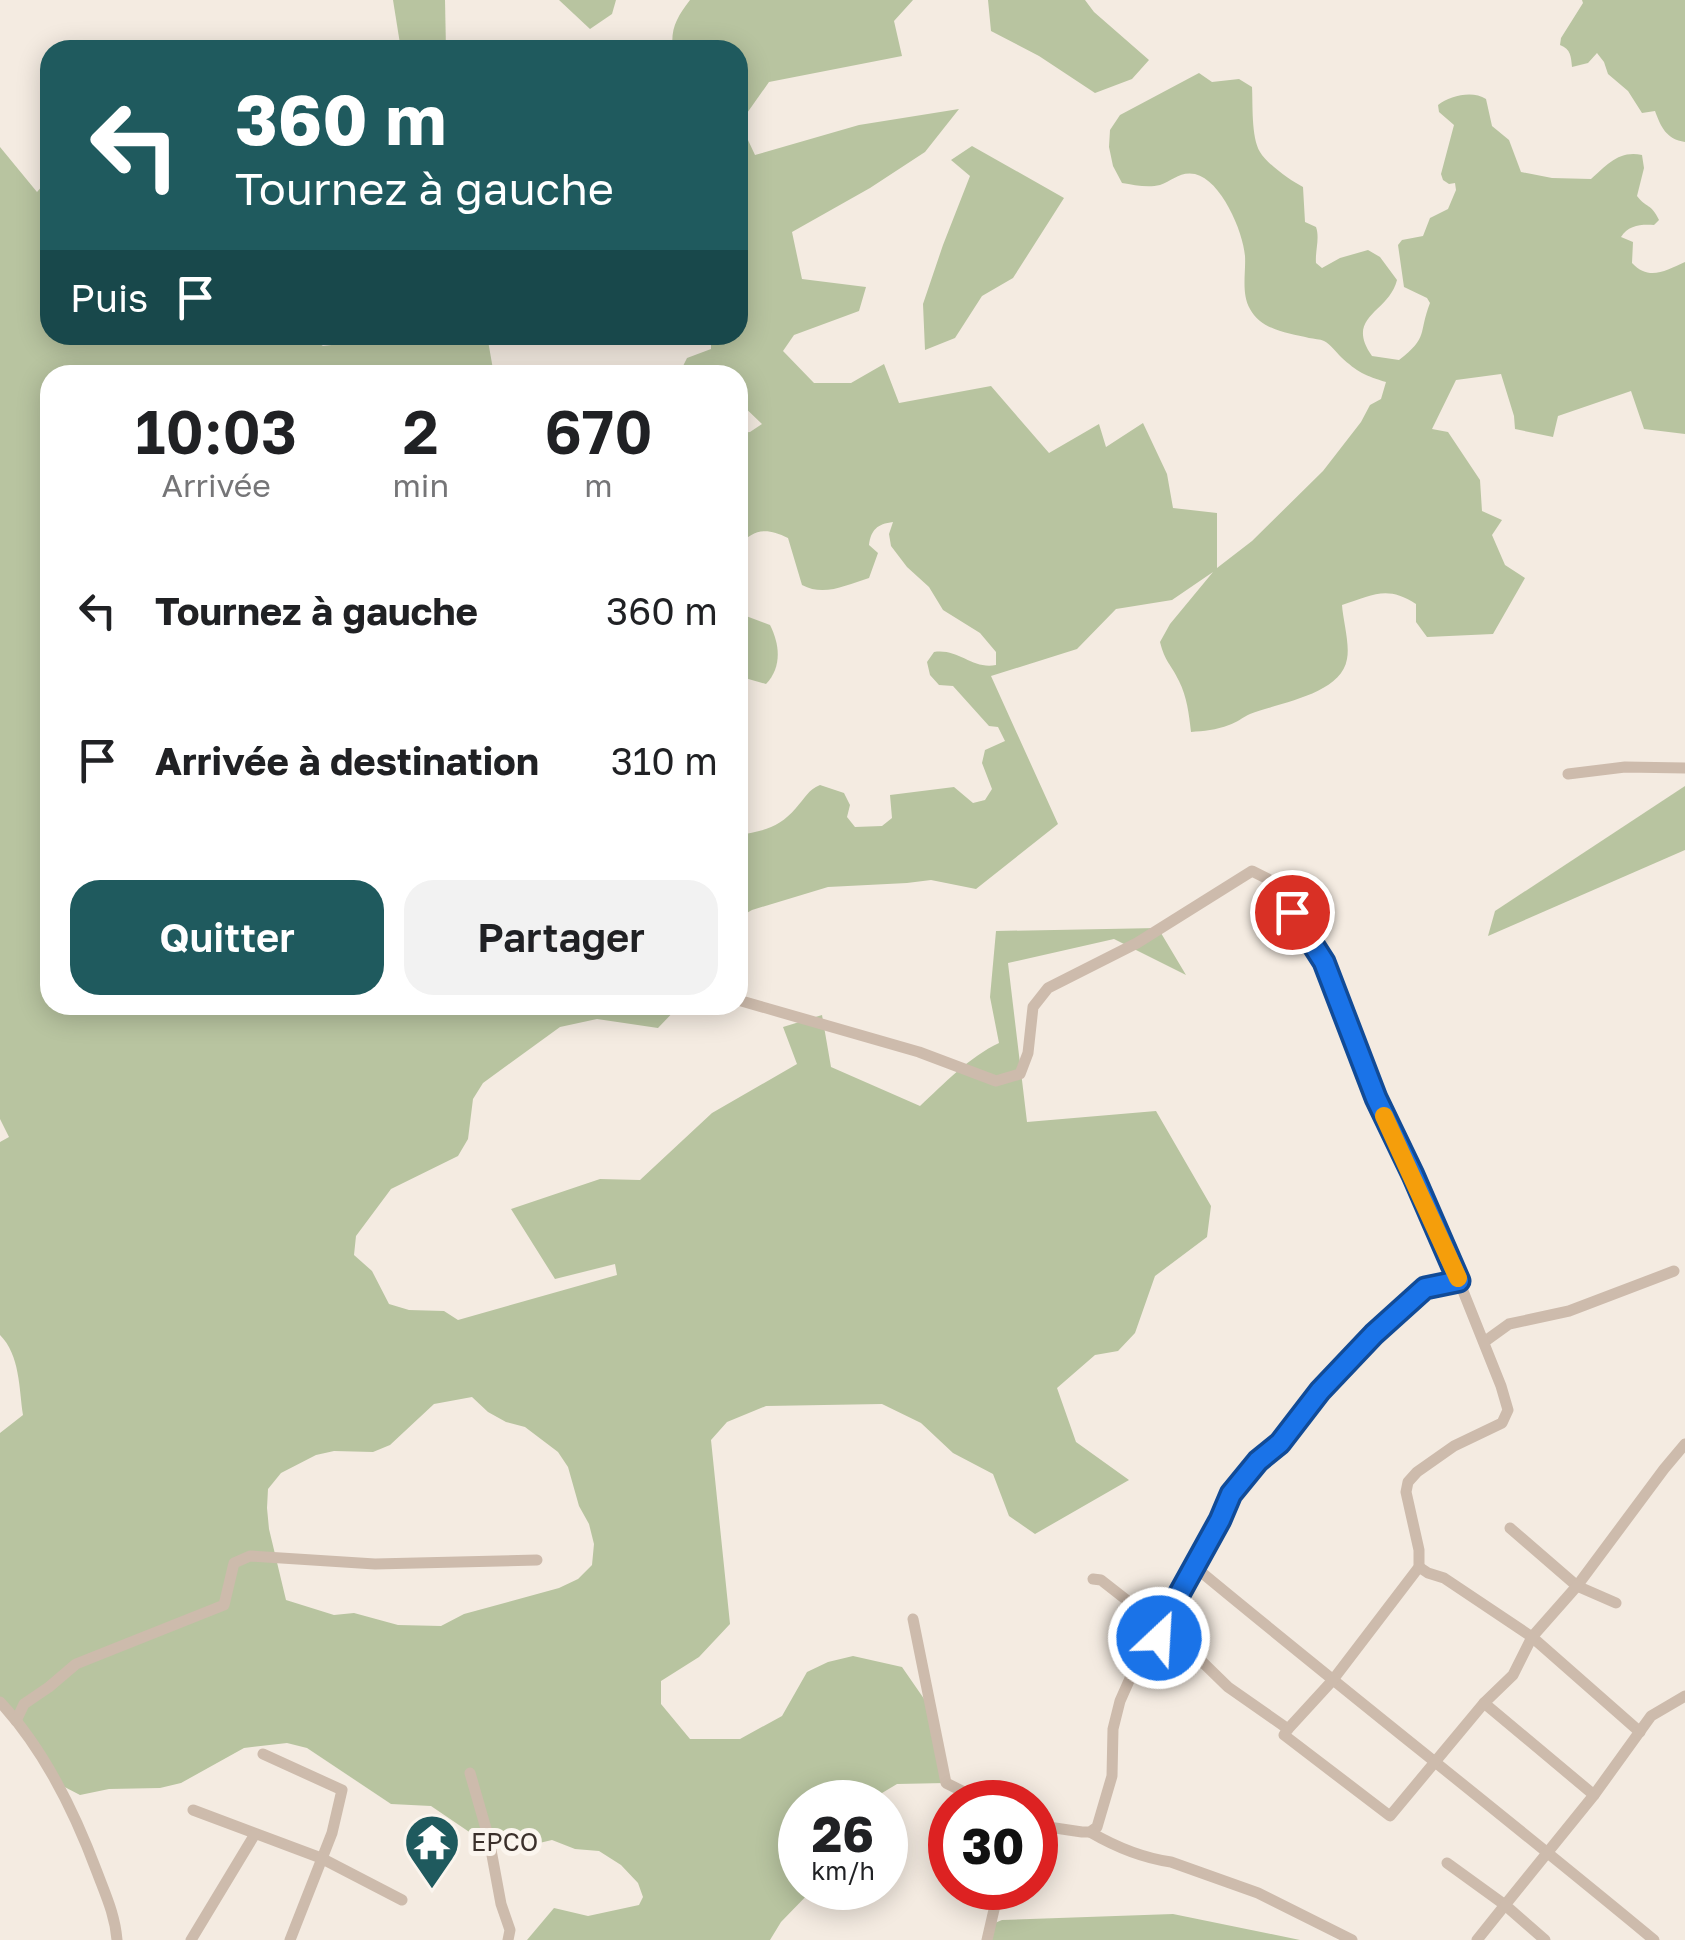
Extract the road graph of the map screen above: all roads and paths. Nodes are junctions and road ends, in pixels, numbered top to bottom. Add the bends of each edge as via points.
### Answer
1 (1685, 768) edge
2 (1568, 774) dead end
3 (748, 1003) edge
4 (1674, 1271) dead end
5 (1459, 1281) junction
6 (1484, 1342) junction
7 (1685, 1444) edge
8 (1510, 1528) dead end
9 (537, 1560) dead end
10 (1195, 1567) junction
11 (1419, 1567) junction
12 (1094, 1579) dead end
13 (1577, 1586) junction
14 (1616, 1603) dead end
15 (913, 1619) dead end
16 (1161, 1627) junction
17 (1532, 1637) junction
18 (1332, 1681) junction
19 (1685, 1696) edge
20 (0, 1702) edge
21 (1484, 1704) junction
22 (16, 1721) junction
23 (1288, 1730) junction
24 (1640, 1732) junction
25 (264, 1754) dead end
26 (1435, 1764) junction
27 (470, 1774) dead end
28 (945, 1780) edge
29 (1594, 1796) junction
30 (193, 1810) dead end
31 (1058, 1827) edge
32 (1090, 1832) junction
33 (255, 1834) junction
34 (1547, 1852) junction
35 (321, 1858) junction
36 (1447, 1862) dead end
37 (402, 1900) dead end
38 (1505, 1905) junction
39 (994, 1910) edge
40 (1331, 1935) edge
41 (117, 1940) edge
42 (192, 1940) edge
43 (290, 1940) edge
44 (508, 1940) edge
45 (987, 1940) edge
46 (1352, 1940) edge
47 (1477, 1940) edge
48 (1545, 1940) edge
49 (1654, 1940) edge

1 - 2 street
3 - 5 street via 996,1081 1020,1074 1033,1007 1048,988 1252,871 1268,879 1324,962 1376,1098
4 - 6 street via 1569,1311 1509,1324
5 - 6 street
5 - 10 street via 1425,1288 1320,1391 1231,1494
6 - 11 street via 1508,1410 1502,1423 1454,1446 1408,1482
7 - 13 street
8 - 13 street
9 - 22 street via 375,1564 250,1556 234,1564 224,1605 76,1664 24,1704
10 - 16 street
10 - 18 street
11 - 17 street
11 - 18 street
12 - 16 street
13 - 14 street
13 - 17 street
15 - 28 street
16 - 23 street
16 - 32 street via 1120,1701 1112,1776
17 - 21 street via 1513,1675
17 - 24 street
18 - 23 street
18 - 26 street
19 - 24 street via 1651,1716
20 - 22 street
21 - 26 street
21 - 29 street
22 - 41 street via 82,1832 116,1918
23 - 26 street via 1284,1736 1390,1816
24 - 29 street
25 - 35 street via 342,1790
26 - 34 street
27 - 44 street
29 - 34 street
30 - 33 street
31 - 32 street
32 - 40 street via 1258,1894
33 - 35 street
33 - 42 street
34 - 38 street
34 - 49 street
35 - 37 street
35 - 43 street
36 - 38 street
38 - 47 street
38 - 48 street
39 - 45 street
40 - 46 street

